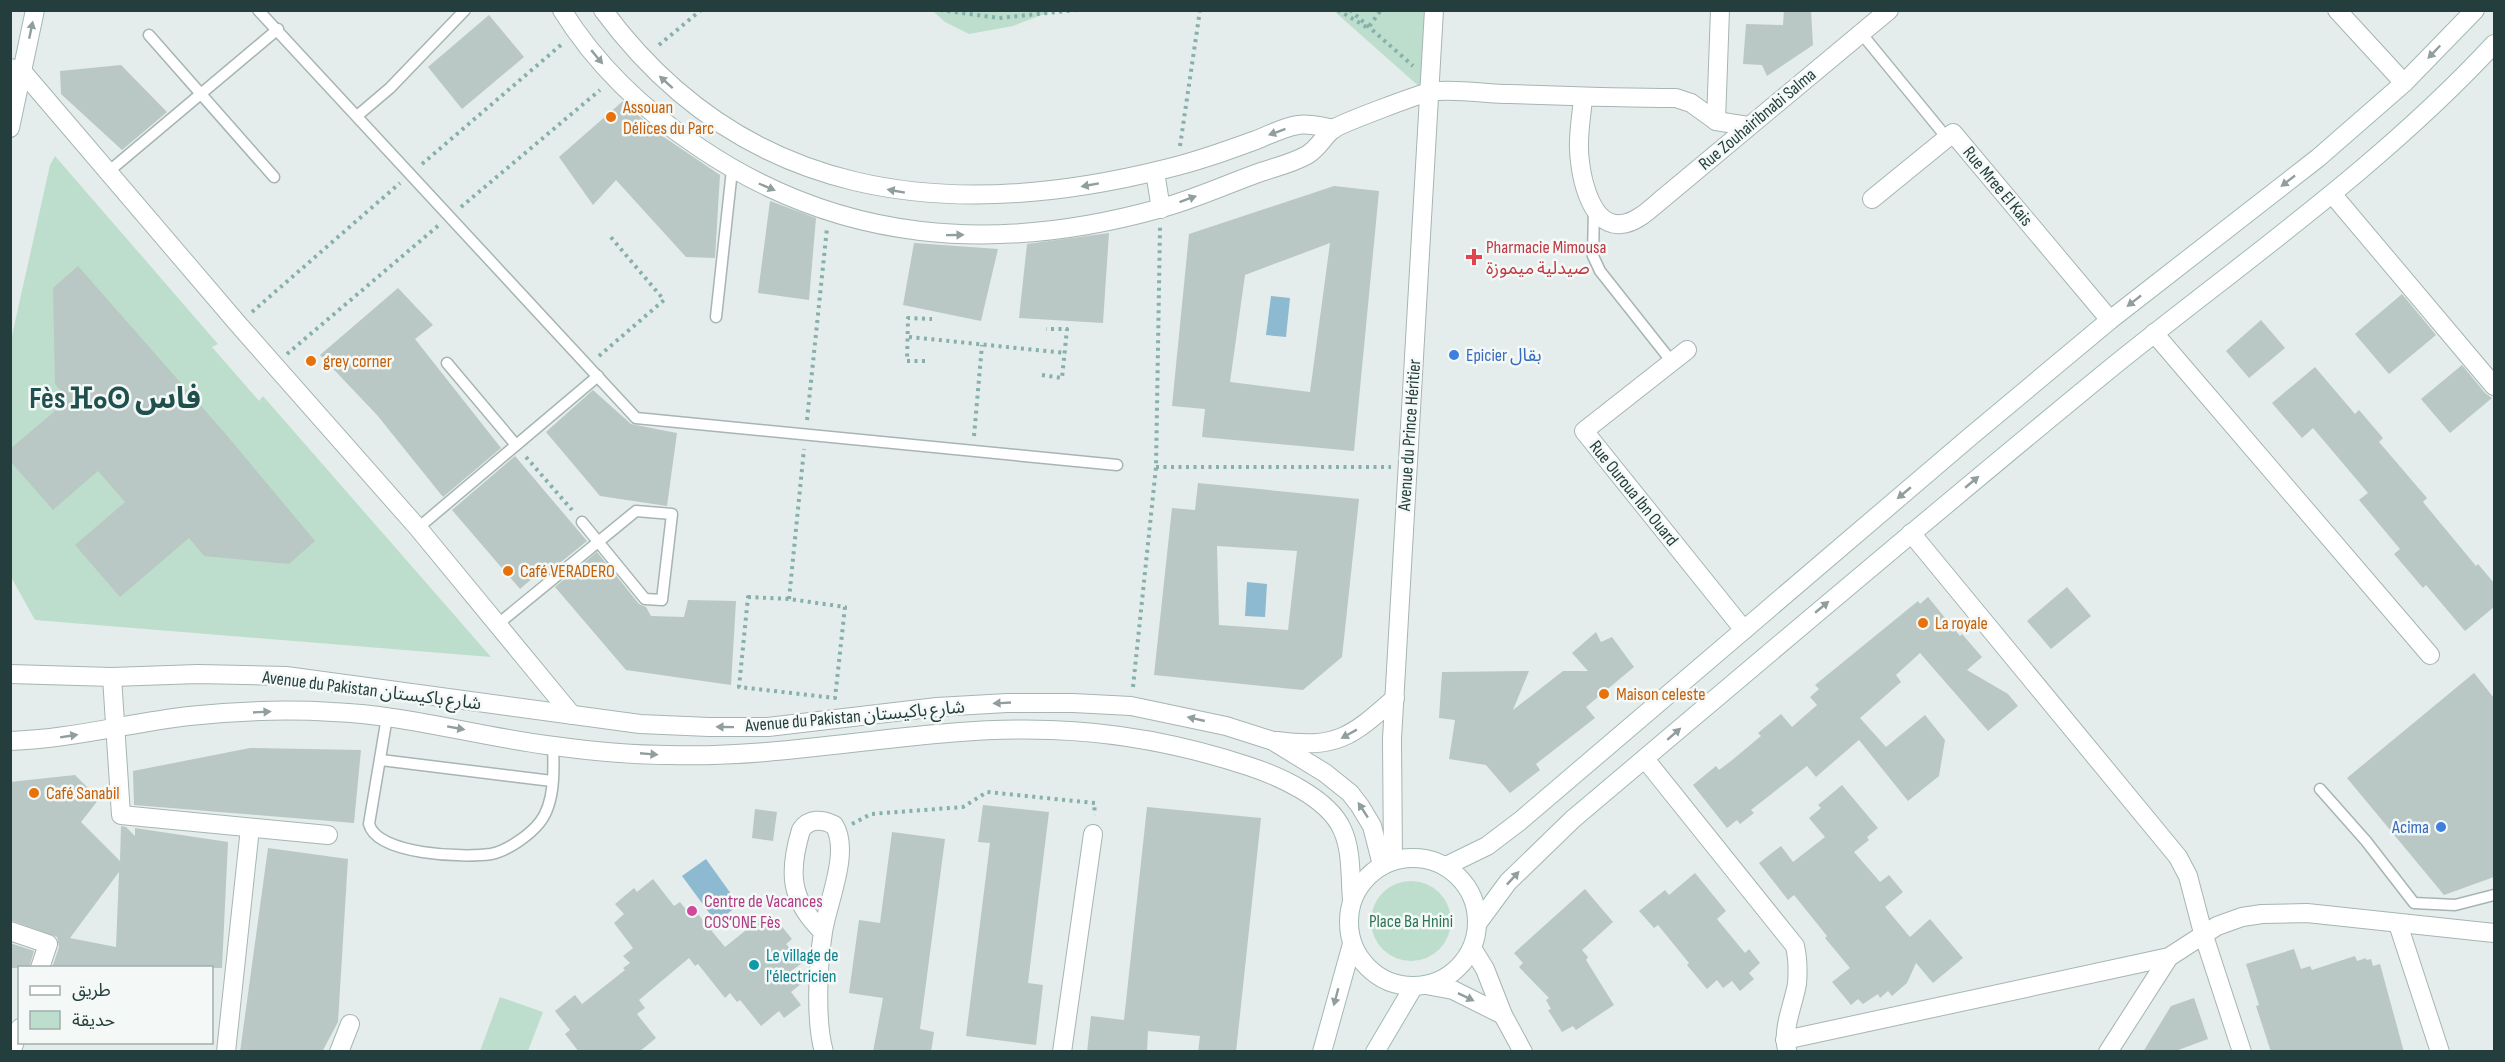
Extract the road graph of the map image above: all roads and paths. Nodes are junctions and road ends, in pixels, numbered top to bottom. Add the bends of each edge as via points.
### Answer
1 (35, 10) edge
2 (258, 10) edge
3 (465, 10) edge
4 (562, 10) edge
5 (603, 10) edge
6 (701, 10) edge
7 (940, 10) edge
8 (1077, 10) edge
9 (1200, 10) edge
10 (1338, 10) edge
11 (1350, 10) edge
12 (1381, 10) edge
13 (1434, 10) edge
14 (1720, 10) edge
15 (1889, 10) edge
16 (2337, 10) edge
17 (2475, 10) edge
18 (1059, 12) edge
19 (1368, 28) junction
20 (278, 29) junction
21 (1861, 33) junction
22 (149, 35) dead end
23 (2494, 44) edge
24 (642, 59) junction
25 (16, 70) edge
26 (2404, 83) junction
27 (1430, 86) junction
28 (200, 94) junction
29 (1584, 97) junction
30 (357, 116) junction
31 (1716, 122) junction
32 (1748, 126) junction
33 (10, 128) edge
34 (1334, 129) junction
35 (1947, 138) junction
36 (1178, 166) junction
37 (732, 170) junction
38 (108, 172) junction
39 (1155, 172) junction
40 (274, 177) dead end
41 (2333, 195) junction
42 (1872, 199) dead end
43 (1161, 209) junction
44 (1594, 209) junction
45 (829, 212) junction
46 (609, 235) dead end
47 (716, 317) dead end
48 (932, 319) dead end
49 (2110, 320) junction
50 (1046, 329) dead end
51 (2154, 333) junction
52 (909, 337) junction
53 (982, 345) junction
54 (1687, 350) dead end
55 (1066, 353) junction
56 (925, 361) dead end
57 (1672, 362) junction
58 (447, 363) dead end
59 (589, 365) junction
60 (1042, 375) dead end
61 (598, 376) junction
62 (2494, 386) edge
63 (806, 434) junction
64 (516, 445) junction
65 (973, 452) junction
66 (1117, 465) dead end
67 (1156, 467) junction
68 (1407, 468) junction
69 (582, 522) joint
70 (418, 528) junction
71 (1911, 533) junction
72 (599, 541) junction
73 (789, 599) junction
74 (498, 624) junction
75 (1744, 630) junction
76 (2430, 655) dead end
77 (10, 675) edge
78 (112, 677) junction
79 (1395, 698) junction
80 (1131, 706) junction
81 (572, 715) junction
82 (387, 717) junction
83 (115, 729) junction
84 (10, 741) edge
85 (1273, 741) junction
86 (553, 746) junction
87 (1645, 759) junction
88 (381, 760) junction
89 (552, 781) junction
90 (2320, 789) dead end
91 (250, 828) junction
92 (1093, 834) joint
93 (328, 835) dead end
94 (840, 839) junction
95 (1388, 862) junction
96 (1446, 866) junction
97 (2494, 895) edge
98 (1352, 900) junction
99 (1477, 924) junction
100 (2398, 924) junction
101 (10, 932) edge
102 (823, 932) junction
103 (2204, 933) junction
104 (2494, 933) edge
105 (1352, 944) junction
106 (1472, 948) junction
107 (2169, 957) junction
108 (41, 966) edge
109 (1420, 985) junction
110 (1503, 1015) junction
111 (350, 1024) dead end
112 (18, 1033) edge
113 (1786, 1046) edge
114 (11, 1052) edge
115 (226, 1052) edge
116 (339, 1052) edge
117 (824, 1052) edge
118 (1062, 1052) edge
119 (1322, 1052) edge
120 (1375, 1052) edge
121 (1523, 1052) edge
122 (2108, 1052) edge
123 (2242, 1052) edge
124 (2440, 1052) edge

25 -> 1 street
2 - 20 lane
3 - 30 lane via 390,88
4 -> 37 street via 615,78 678,134
5 - 24 street
6 - 24 path
7 - 18 path via 999,18
8 - 18 path
9 - 36 path
10 - 19 path
11 - 19 path
12 - 19 path
13 - 27 street, Avenue du Prince Héritier
14 - 31 street
15 - 21 street, Rue Zouhairibnabi Salma
16 - 26 street
17 -> 26 street
19 - 27 path
20 - 28 lane
20 - 30 lane
21 - 32 street, Rue Zouhairibnabi Salma
21 - 35 lane
22 - 28 lane
23 - 41 street via 2421,117
39 -> 24 street via 1064,190 1003,195 951,196 870,186 754,144 717,122
25 - 33 street
25 - 38 street
26 -> 49 street via 2318,158
27 - 29 street
27 - 34 street
27 - 68 street, Avenue du Prince Héritier
28 - 38 lane
28 - 40 lane
29 - 31 street via 1676,98 1691,103
29 - 44 street via 1579,145 1584,184
30 - 59 lane
31 - 32 street
32 - 44 street, Rue Zouhairibnabi Salma via 1644,213 1623,225 1608,222
34 -> 36 street via 1299,124
43 -> 34 street via 1309,154
35 - 42 street, Rue Mree El Kais
35 - 49 street, Rue Mree El Kais via 1953,133
36 - 39 street
37 -> 45 street
37 - 47 lane
38 - 70 street
39 - 43 street
41 - 51 street
41 - 62 street
45 -> 43 street via 902,230 946,235 1058,229
43 - 67 path
44 - 57 lane via 1593,256 1600,271
45 - 63 path
46 - 59 path via 664,300
48 - 52 path via 908,318
49 -> 75 street
50 - 55 path via 1067,329
71 -> 51 street
51 - 76 street
52 - 53 path
52 - 56 path via 907,361
53 - 55 path
53 - 65 path
54 - 57 street, Rue Ouroua Ibn Ouard
55 - 60 path via 1062,378
57 - 75 street, Rue Ouroua Ibn Ouard via 1584,431
58 - 64 lane
59 - 61 lane
61 - 63 lane via 636,418
61 - 64 lane
63 - 65 lane
63 - 73 path
64 - 69 path
64 - 70 lane
65 - 66 lane
67 - 68 path
67 - 80 path
68 - 79 street, Avenue du Prince Héritier
69 - 72 lane
70 - 74 street
87 -> 71 street
71 - 103 street via 2178,857 2188,876
72 - 72 lane via 636,512 672,514 662,600 645,599
72 - 74 lane
73 - 73 path via 748,597 739,687 835,698 845,607
74 - 81 street
75 - 96 street via 1520,821 1487,846
77 - 78 street, Avenue du Pakistan شارع باكيستان
78 - 81 street, Avenue du Pakistan شارع باكيستان via 286,676
78 - 83 street
79 -> 85 street via 1368,722 1337,740 1303,745
79 - 95 street, Avenue du Prince Héritier
80 -> 81 street, Avenue du Pakistan شارع باكيستان via 984,704 768,728 640,724
85 -> 80 street, Avenue du Pakistan شارع باكيستان via 1226,726
83 -> 82 street, Avenue du Pakistan شارع باكيستان via 191,716 280,711
82 -> 86 street, Avenue du Pakistan شارع باكيستان
82 - 88 lane
84 -> 83 street, Avenue du Pakistan شارع باكيستان
83 - 91 street via 121,815
95 -> 85 street, Avenue du Pakistan شارع باكيستان via 1372,826 1350,793
86 - 89 lane
86 -> 98 street, Avenue du Pakistan شارع باكيستان via 668,756 730,754 1048,729 1165,743 1266,772 1323,805 1342,827 1348,845
99 -> 87 street via 1508,882 1541,848
87 - 113 street via 1795,946 1797,985
88 - 89 lane
88 - 89 lane via 371,831 377,838 426,854 492,854 518,841 541,822
90 - 97 lane via 2414,903 2455,905
91 - 93 street
91 - 115 street
92 - 94 path via 1095,803 987,792 963,807 871,814 851,825
92 - 118 street
94 - 102 street via 835,887
94 - 102 street via 834,825 820,820 804,825 798,837 793,879 796,895 803,910
95 - 96 street via 1423,858
95 - 98 street via 1361,882
96 - 99 street via 1468,888
98 - 105 street via 1348,922
99 - 106 street
100 - 103 street via 2307,913 2262,914 2242,917
100 - 104 street
100 - 124 street
101 - 108 street via 48,944
102 - 117 street via 818,1019
103 - 107 street
103 - 123 street
105 - 109 street via 1374,973 1395,984
105 -> 119 street
106 - 109 street via 1453,971
106 - 110 street
107 - 113 street
107 - 122 street
109 -> 110 street via 1453,990
109 - 120 street
110 - 121 street
111 - 116 street
112 - 114 street

